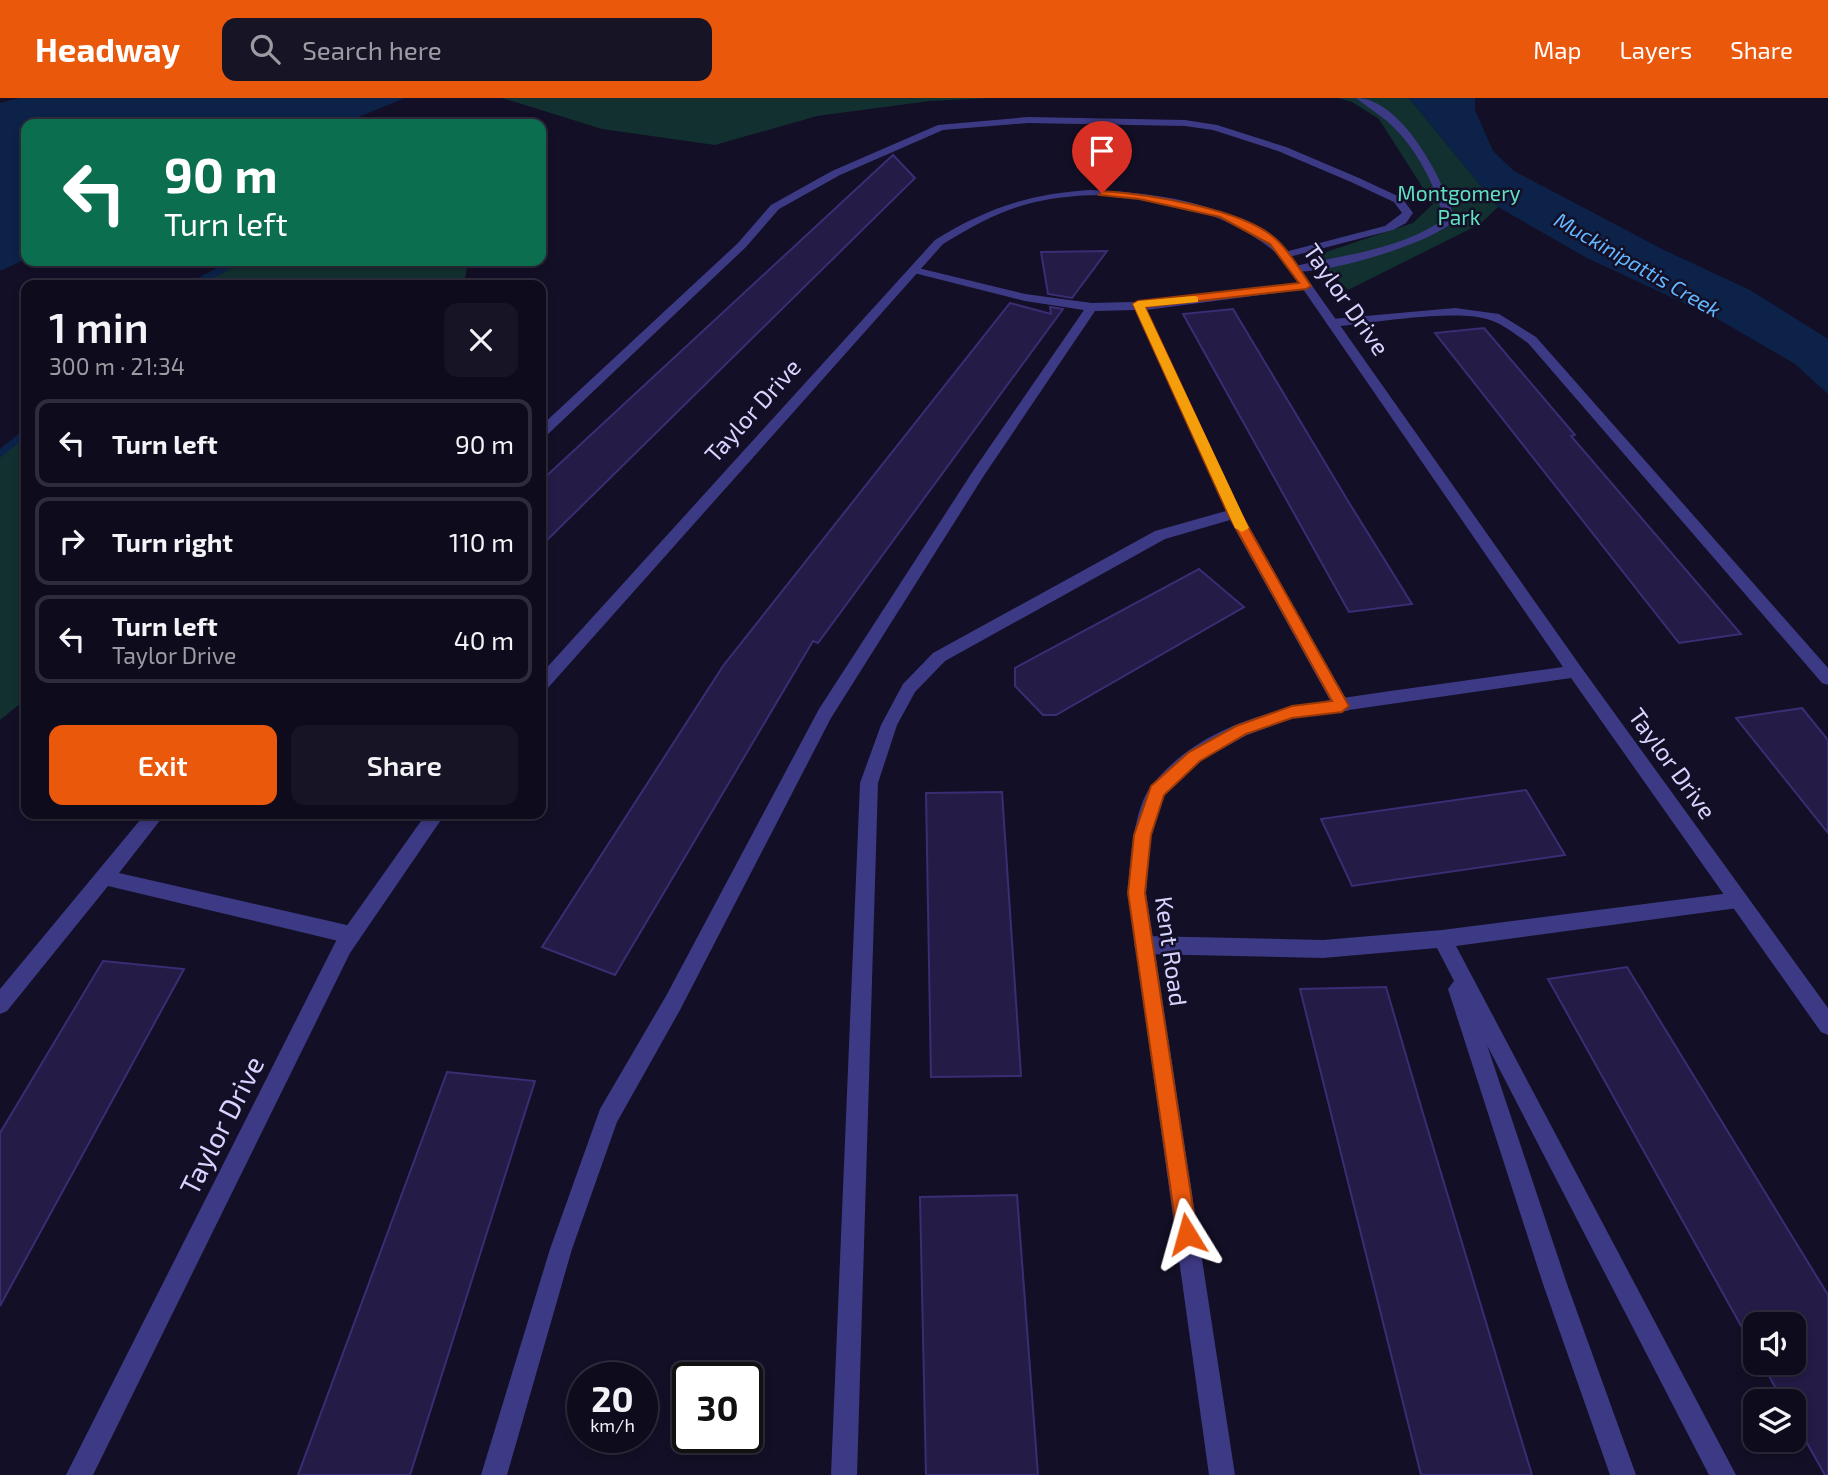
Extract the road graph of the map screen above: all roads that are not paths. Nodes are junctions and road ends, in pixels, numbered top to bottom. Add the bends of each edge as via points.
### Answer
1 (1361, 98) edge
2 (1285, 255) junction
3 (1295, 269) junction
4 (914, 270) junction
5 (1306, 286) junction
6 (1138, 304) junction
7 (1092, 307) junction
8 (1332, 323) junction
9 (546, 428) edge
10 (1234, 514) junction
11 (1575, 671) junction
12 (546, 679) edge
13 (1828, 679) edge
14 (1342, 706) junction
15 (152, 819) edge
16 (432, 819) edge
17 (103, 877) junction
18 (1738, 900) junction
19 (351, 935) junction
20 (1442, 939) junction
21 (1144, 945) junction
22 (0, 1004) edge
23 (1828, 1025) edge
24 (79, 1475) edge
25 (494, 1475) edge
26 (844, 1475) edge
27 (1222, 1475) edge
28 (1623, 1475) edge
29 (1723, 1475) edge

1 - 3 street via 1388,114 1404,132 1436,182 1450,220 1429,233 1360,255
2 - 3 street, Taylor Drive
2 - 4 street, Taylor Drive via 1274,242 1223,215 1139,197 1060,195 1024,202 965,226 939,242
2 - 9 street via 1389,228 1408,213 1398,200 1355,180 1214,127 1028,120 941,127 836,173 775,207 742,245
3 - 5 street, Taylor Drive
4 - 7 street via 1041,300
4 - 12 street, Taylor Drive
5 - 6 street
5 - 8 street, Taylor Drive
6 - 7 street
6 - 10 street
7 - 25 street via 978,474 825,715 608,1116 561,1249
8 - 11 street, Taylor Drive
8 - 13 street via 1455,312 1480,314 1495,317 1532,340
10 - 14 street
10 - 26 street via 1160,535 939,657 909,688 889,724 869,783
11 - 14 street, Kent Road
11 - 18 street, Taylor Drive
14 - 21 street, Kent Road via 1292,712 1241,730 1195,756 1157,791 1142,835 1137,893
15 - 17 street
16 - 19 street, Taylor Drive
17 - 19 street
17 - 22 street
18 - 20 street
18 - 23 street, Taylor Drive
19 - 24 street, Taylor Drive
20 - 21 street via 1323,949
20 - 28 street
20 - 29 street
21 - 27 street, Kent Road

